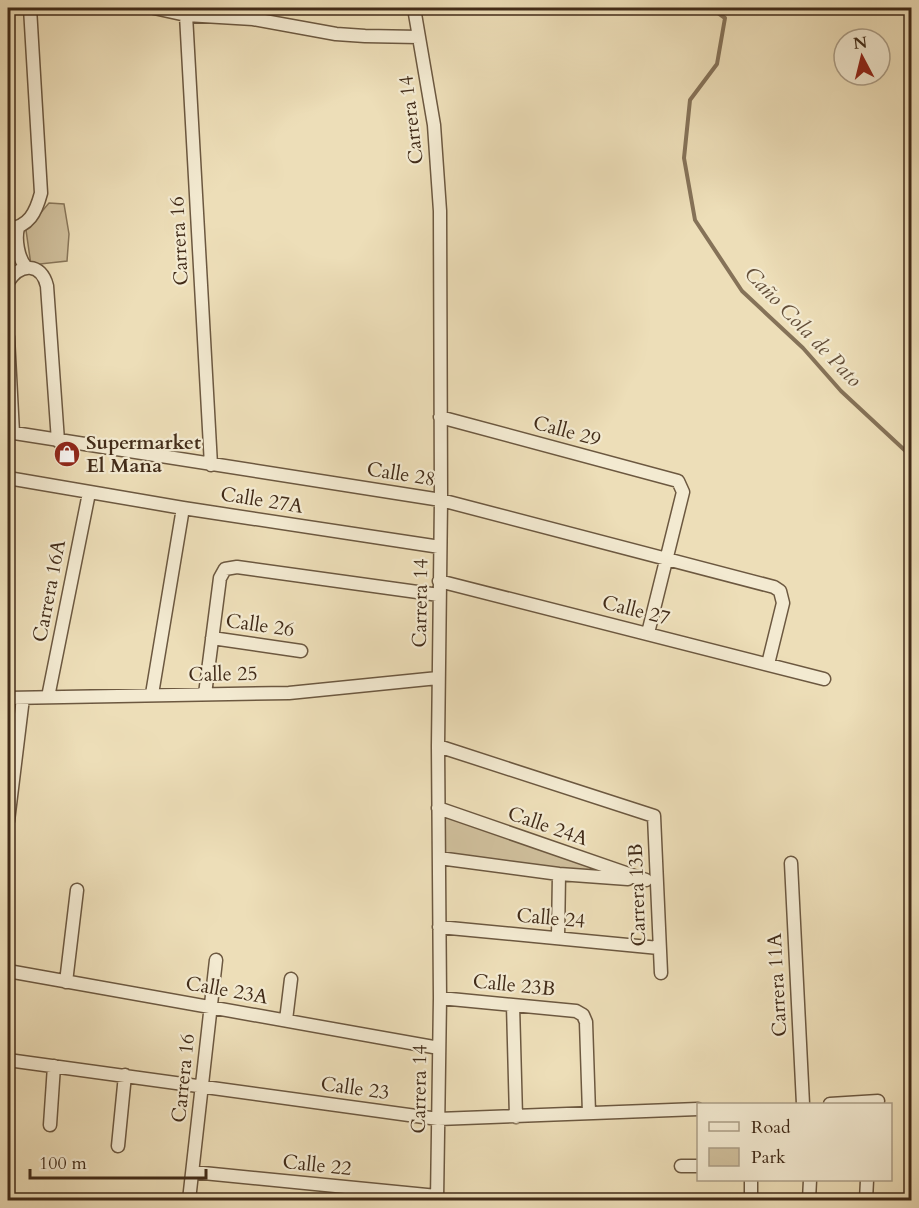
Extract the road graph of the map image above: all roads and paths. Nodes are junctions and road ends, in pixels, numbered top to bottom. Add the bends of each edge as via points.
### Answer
1 (30, 8) edge
2 (154, 8) edge
3 (414, 8) edge
4 (186, 15) junction
5 (419, 37) junction
6 (13, 229) edge
7 (26, 267) junction
8 (8, 282) edge
9 (8, 337) edge
10 (440, 417) junction
11 (10, 433) edge
12 (58, 441) junction
13 (211, 465) junction
14 (8, 478) edge
15 (89, 493) junction
16 (441, 500) junction
17 (183, 508) junction
18 (440, 547) junction
19 (665, 559) junction
20 (439, 581) junction
21 (439, 595) junction
22 (648, 633) junction
23 (212, 638) junction
24 (301, 651) dead end
25 (768, 664) junction
26 (438, 678) junction
27 (824, 679) dead end
28 (153, 694) junction
29 (205, 694) junction
30 (48, 697) junction
31 (8, 698) edge
32 (23, 698) junction
33 (438, 746) junction
34 (438, 808) junction
35 (8, 821) edge
36 (439, 858) junction
37 (790, 863) dead end
38 (559, 874) junction
39 (651, 880) junction
40 (77, 890) dead end
41 (440, 927) junction
42 (558, 938) junction
43 (659, 948) junction
44 (216, 960) dead end
45 (8, 971) edge
46 (661, 973) dead end
47 (291, 979) dead end
48 (66, 981) junction
49 (440, 998) junction
50 (513, 1005) junction
51 (210, 1006) junction
52 (286, 1020) junction
53 (439, 1048) junction
54 (8, 1060) edge
55 (54, 1066) junction
56 (124, 1076) junction
57 (201, 1086) junction
58 (878, 1101) dead end
59 (803, 1103) edge
60 (846, 1103) edge
61 (697, 1109) edge
62 (589, 1113) junction
63 (516, 1117) junction
64 (438, 1119) junction
65 (50, 1125) dead end
66 (118, 1146) dead end
67 (681, 1166) dead end
68 (697, 1166) edge
69 (193, 1172) junction
70 (751, 1181) edge
71 (810, 1181) edge
72 (867, 1181) edge
73 (437, 1198) edge
74 (189, 1200) edge
75 (751, 1200) edge
76 (809, 1200) edge
77 (866, 1200) edge

1 - 6 street via 41,193 33,216
2 - 4 street
3 - 5 street, Carrera 14
4 - 5 street via 253,19 336,34
4 - 13 street, Carrera 16
5 - 10 street, Carrera 14 via 434,125 440,211
6 - 7 street
7 - 8 street via 16,271
7 - 12 street via 45,278 47,286
9 - 11 street
10 - 16 street, Carrera 14
10 - 19 street, Calle 29 via 678,481 683,492
11 - 12 street, Calle 28
12 - 13 street, Calle 28
13 - 16 street, Calle 28
14 - 15 street, Calle 27A
15 - 17 street, Calle 27A
15 - 30 street, Carrera 16A
16 - 18 street, Carrera 14
16 - 19 street, Calle 28
17 - 18 street, Calle 27A
17 - 28 street
18 - 20 street, Carrera 14
19 - 22 street
19 - 25 street, Calle 28 via 780,591 783,603
20 - 21 street, Carrera 14
20 - 22 street, Calle 27
21 - 23 street via 225,568 220,578
21 - 26 street, Carrera 14
22 - 25 street, Calle 27
23 - 24 street, Calle 26
23 - 29 street
25 - 27 street, Calle 27
26 - 29 street, Calle 25 via 289,693
26 - 33 street, Carrera 14
28 - 29 street, Calle 25
28 - 30 street, Calle 25
30 - 32 street, Calle 25
31 - 32 street, Calle 25
32 - 35 street
33 - 34 street, Carrera 14
33 - 39 street, Carrera 13B via 654,816
34 - 36 street, Carrera 14
34 - 39 street, Calle 24A
36 - 38 street
36 - 41 street, Carrera 14
37 - 59 street, Carrera 11A
38 - 39 street
38 - 42 street
39 - 43 street, Carrera 13B
40 - 48 street
41 - 42 street, Calle 24
41 - 49 street, Carrera 14
42 - 43 street, Calle 24
43 - 46 street, Carrera 13B
44 - 51 street, Carrera 16
45 - 48 street, Calle 23A
47 - 52 street
48 - 51 street, Calle 23A
49 - 50 street, Calle 23B
49 - 53 street, Carrera 14
50 - 62 street, Calle 23B via 583,1014
50 - 63 street
51 - 52 street, Calle 23A
51 - 57 street, Carrera 16
52 - 53 street, Calle 23A
53 - 64 street, Carrera 14
54 - 55 street, Calle 23
55 - 56 street, Calle 23
55 - 65 street
56 - 57 street, Calle 23
56 - 66 street
57 - 64 street, Calle 23
57 - 69 street, Carrera 16
58 - 60 street
61 - 62 street, Calle 23
62 - 63 street, Calle 23
63 - 64 street, Calle 23
64 - 73 street, Carrera 14
67 - 68 street
69 - 73 street, Calle 22
69 - 74 street, Carrera 16
70 - 75 street
71 - 76 street
72 - 77 street

